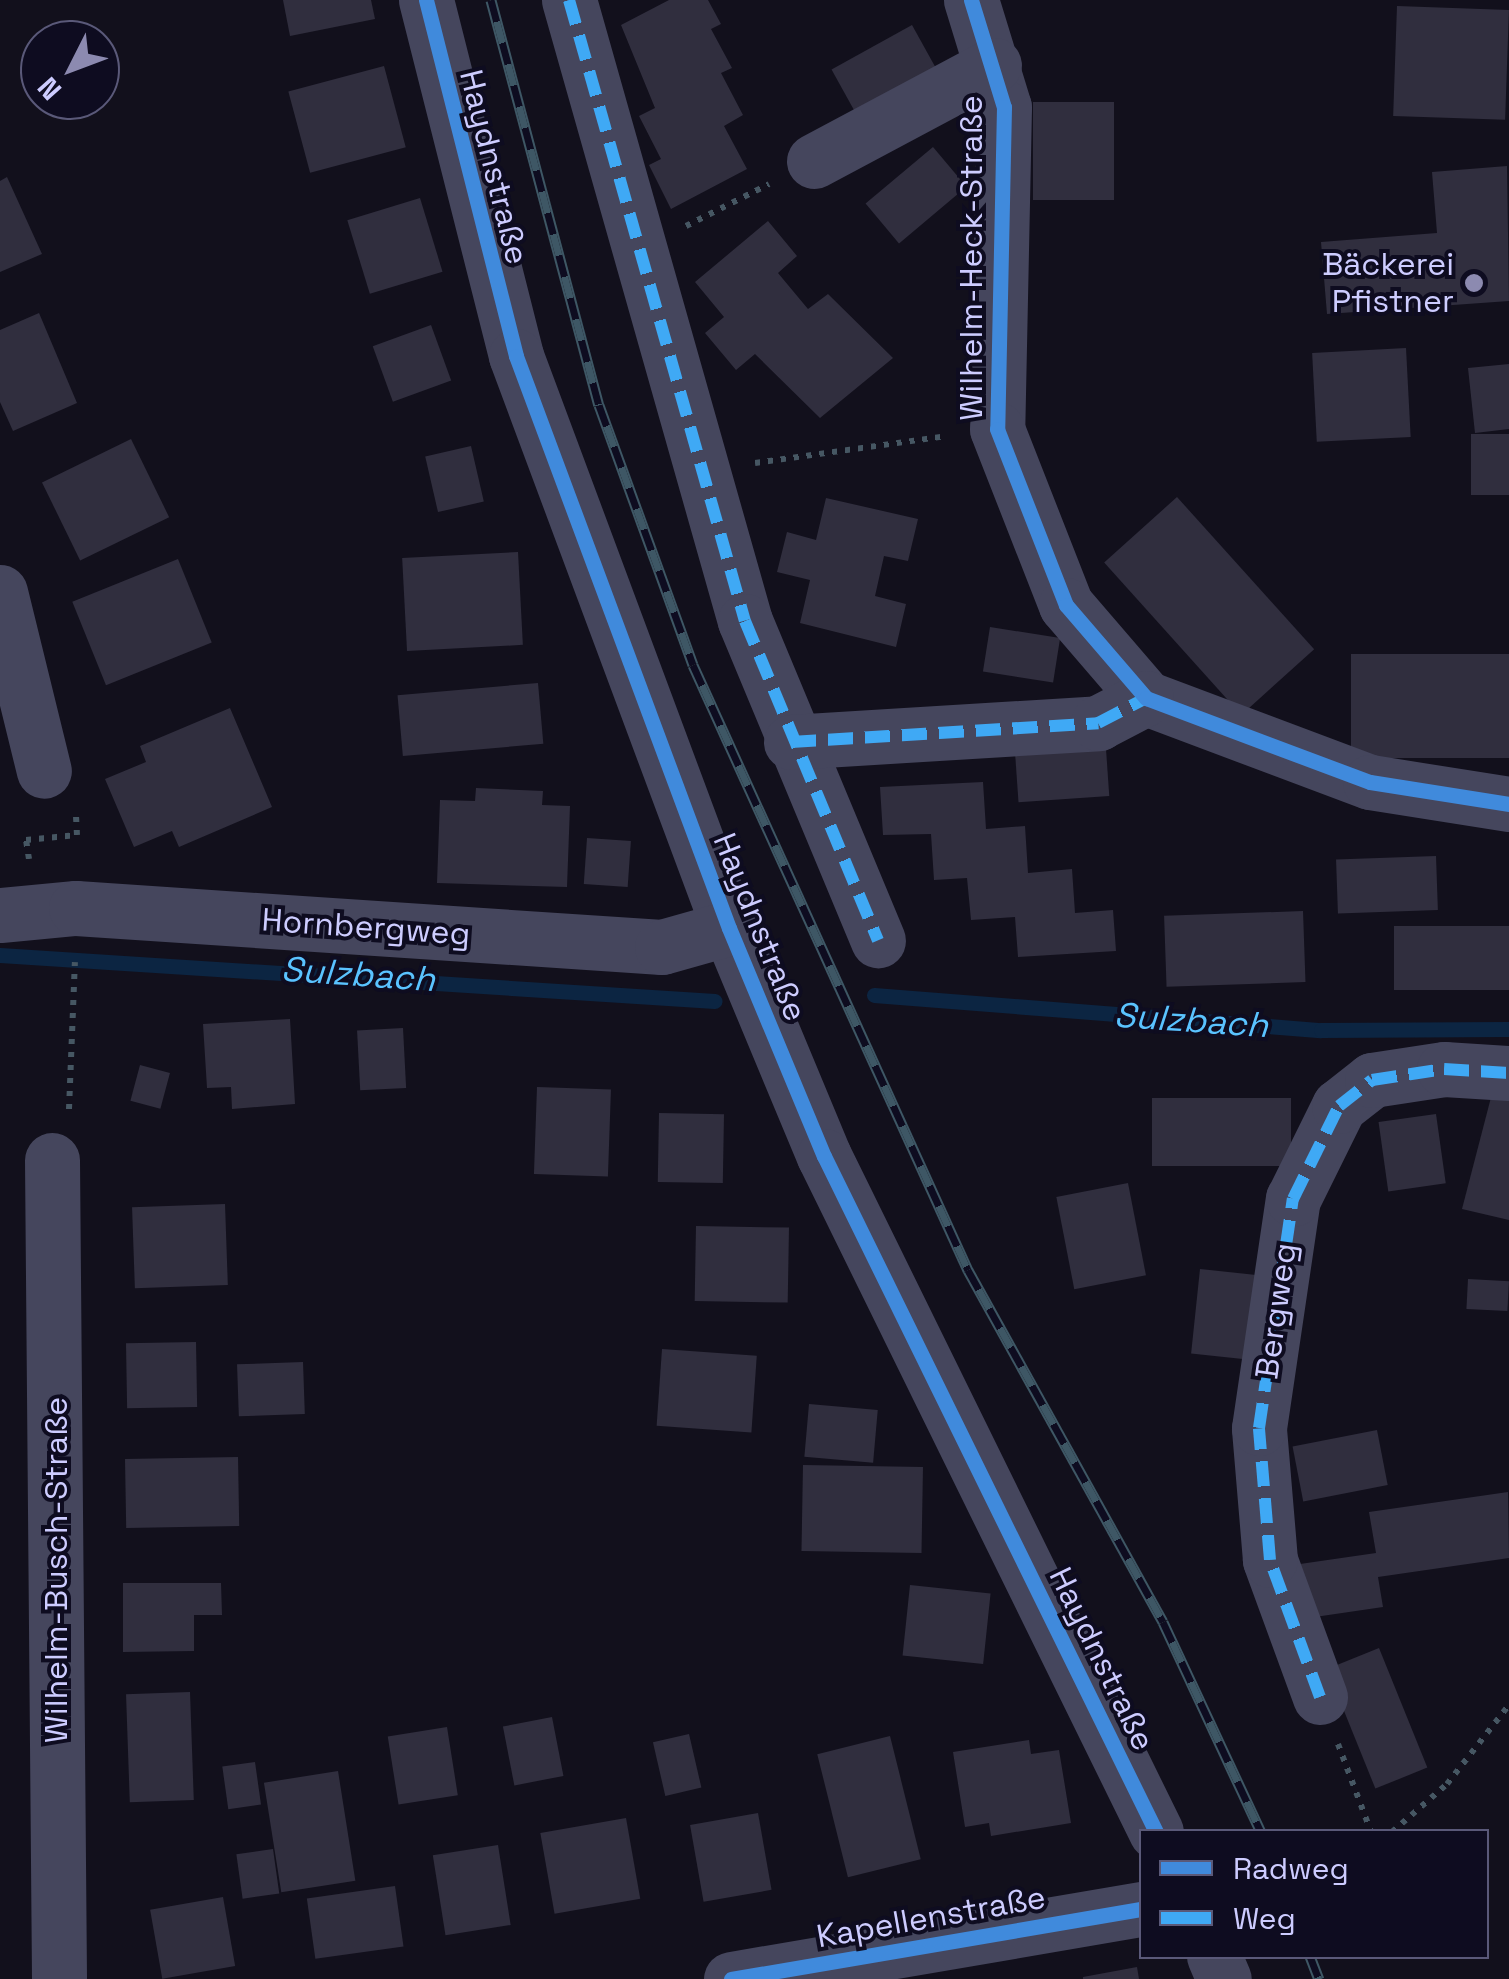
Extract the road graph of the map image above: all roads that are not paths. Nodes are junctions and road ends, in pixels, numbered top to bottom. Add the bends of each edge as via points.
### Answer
1 (426, 0) edge
2 (569, 0) edge
3 (971, 0) edge
4 (994, 65) junction
5 (814, 161) road end
6 (0, 592) edge
7 (1146, 698) junction
8 (790, 742) junction
9 (44, 770) dead end
10 (1509, 804) edge
11 (0, 915) edge
12 (729, 928) junction
13 (878, 940) dead end
14 (1509, 1073) edge
15 (60, 1142) road end
16 (1320, 1697) road end
17 (1155, 1829) edge
18 (1139, 1910) edge
19 (59, 1979) edge
20 (730, 1979) edge

1 - 12 street, Haydnstraße via 516,356
2 - 8 street via 636,252
3 - 4 street, Wilhelm-Heck-Straße
4 - 5 street
4 - 7 street, Wilhelm-Heck-Straße via 1004,108 997,429 1066,606
6 - 9 street
7 - 8 street via 1098,723
7 - 10 street, Wilhelm-Heck-Straße via 1370,782
8 - 13 street
11 - 12 street, Hornbergweg via 76,908 662,947
12 - 17 street, Haydnstraße via 824,1156
14 - 16 street, Bergweg via 1444,1069 1372,1080 1339,1106 1293,1199 1259,1428 1270,1560
15 - 19 street, Wilhelm-Busch-Straße
18 - 20 street, Kapellenstraße

